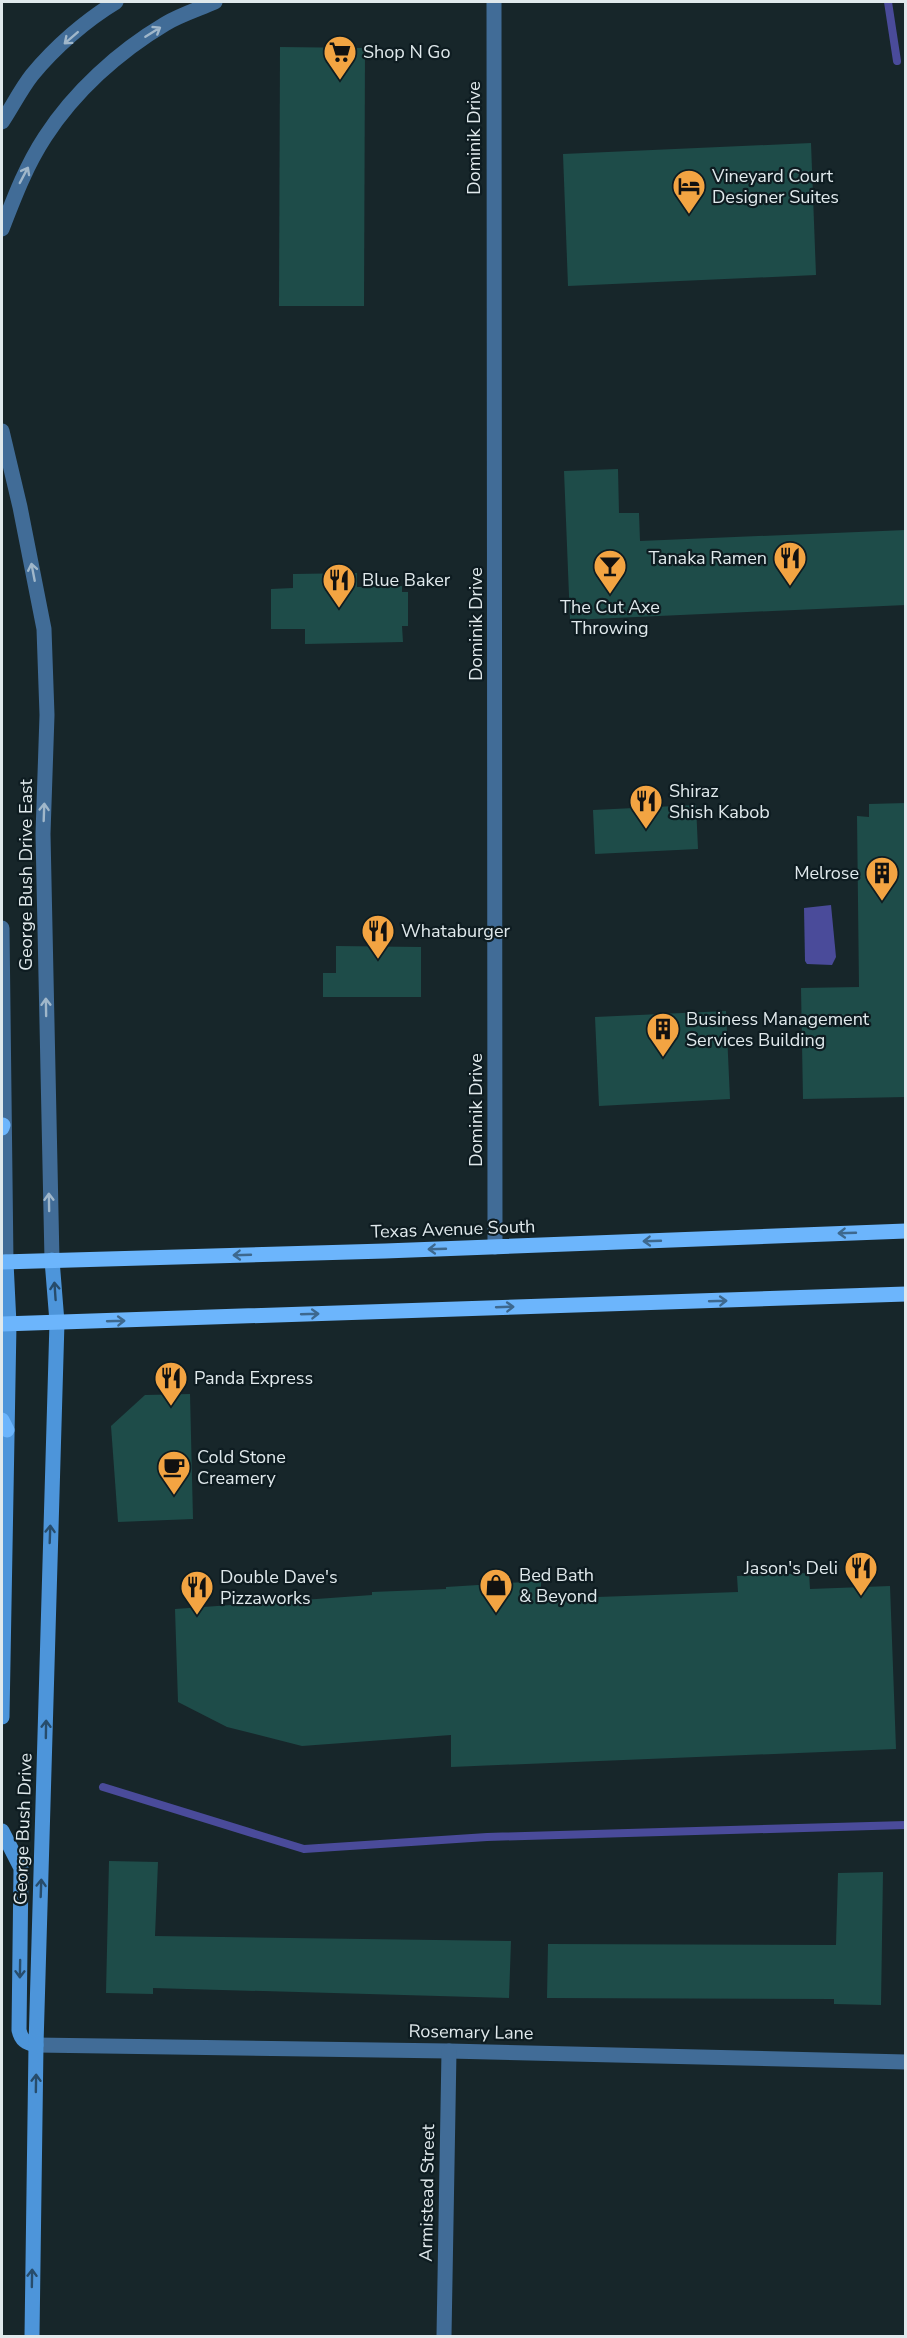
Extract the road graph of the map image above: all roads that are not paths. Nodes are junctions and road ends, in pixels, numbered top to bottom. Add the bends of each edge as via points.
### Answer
1 (215, 2) edge
2 (494, 2) edge
3 (106, 4) edge
4 (2, 122) edge
5 (2, 229) edge
6 (2, 431) edge
7 (2, 928) edge
8 (2, 1127) edge
9 (906, 1231) edge
10 (495, 1247) junction
11 (52, 1260) junction
12 (4, 1262) edge
13 (906, 1294) edge
14 (57, 1322) junction
15 (5, 1324) edge
16 (4, 1425) edge
17 (2, 1717) edge
18 (2, 1831) edge
19 (36, 2045) junction
20 (448, 2051) junction
21 (906, 2062) edge
22 (32, 2337) edge
23 (444, 2337) edge

5 -> 1 street via 45,137 81,90 141,40 167,23
2 - 10 street, Dominik Drive
3 -> 4 street via 32,76
11 -> 6 street, George Bush Drive East via 43,846 47,716 44,629
7 - 8 street, George Bush Drive East
8 - 12 street, George Bush Drive East
9 -> 10 main road, Texas Avenue South
10 -> 11 main road, Texas Avenue South
11 - 12 main road, Texas Avenue South
14 -> 11 main road, George Bush Drive East
12 - 15 main road, George Bush Drive East
14 -> 13 main road
14 - 15 main road
19 -> 14 main road, George Bush Drive
15 - 16 main road
16 - 17 main road
18 -> 19 main road via 21,1868 19,2030 21,2038
19 - 20 street, Rosemary Lane
22 -> 19 main road, George Bush Drive
20 - 21 street, Rosemary Lane
20 - 23 street, Armistead Street

